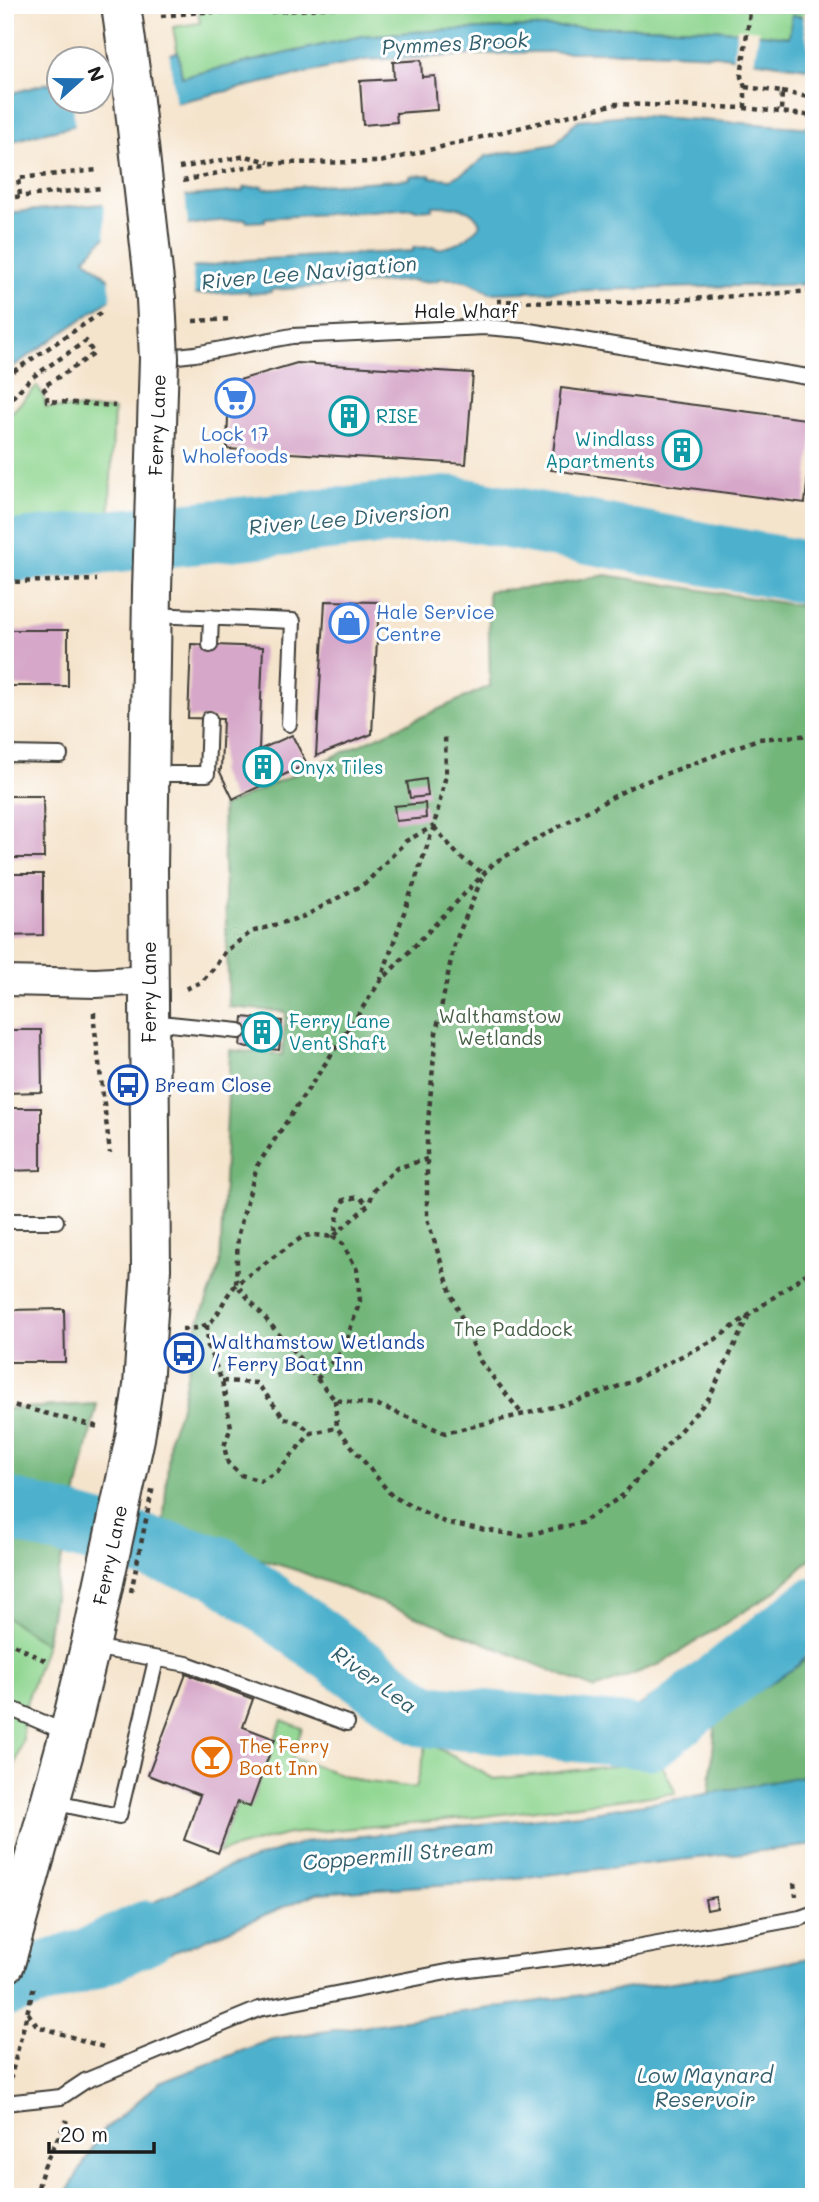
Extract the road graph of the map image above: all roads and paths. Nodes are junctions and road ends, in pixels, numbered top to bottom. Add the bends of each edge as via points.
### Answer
1 (361, 5) edge
2 (751, 5) edge
3 (811, 5) edge
4 (161, 16) dead end
5 (123, 20) edge
6 (814, 21) edge
7 (745, 87) junction
8 (782, 92) junction
9 (811, 97) edge
10 (745, 108) junction
11 (781, 111) junction
12 (814, 116) edge
13 (274, 163) junction
14 (182, 168) dead end
15 (97, 170) dead end
16 (183, 181) dead end
17 (102, 188) dead end
18 (20, 195) junction
19 (5, 198) edge
20 (104, 311) dead end
21 (177, 356) junction
22 (5, 377) edge
23 (814, 378) edge
24 (5, 405) edge
25 (114, 406) dead end
26 (97, 580) dead end
27 (5, 582) edge
28 (151, 602) junction
29 (211, 617) junction
30 (210, 645) dead end
31 (209, 719) dead end
32 (289, 724) dead end
33 (445, 735) dead end
34 (814, 735) edge
35 (5, 754) edge
36 (60, 755) dead end
37 (161, 774) junction
38 (434, 826) junction
39 (484, 874) junction
40 (5, 981) edge
41 (379, 983) junction
42 (165, 985) junction
43 (149, 1021) junction
44 (94, 1022) dead end
45 (239, 1031) dead end
46 (111, 1155) dead end
47 (427, 1159) junction
48 (369, 1204) junction
49 (56, 1221) dead end
50 (5, 1222) edge
51 (333, 1237) junction
52 (814, 1268) edge
53 (236, 1284) junction
54 (749, 1315) junction
55 (208, 1325) junction
56 (174, 1329) dead end
57 (317, 1379) junction
58 (222, 1381) junction
59 (335, 1400) junction
60 (5, 1403) edge
61 (522, 1414) junction
62 (102, 1427) dead end
63 (337, 1428) junction
64 (311, 1433) junction
65 (140, 1484) junction
66 (117, 1589) junction
67 (5, 1640) edge
68 (90, 1647) junction
69 (40, 1659) dead end
70 (156, 1660) junction
71 (5, 1706) edge
72 (347, 1723) dead end
73 (69, 1734) junction
74 (50, 1802) junction
75 (794, 1883) dead end
76 (795, 1891) dead end
77 (814, 1913) edge
78 (5, 1964) edge
79 (140, 2058) junction
80 (85, 2081) junction
81 (8, 2085) dead end
82 (5, 2103) edge
83 (37, 2197) edge

1 - 4 path
2 - 7 path via 741,77
3 - 6 path
5 - 21 main road, Ferry Lane, bridge via 155,285
7 - 8 path
7 - 10 path
8 - 9 path
8 - 11 path
10 - 11 path
10 - 13 path via 616,104 380,162
11 - 12 path
13 - 14 path via 246,156
13 - 16 path
15 - 18 path via 18,178
17 - 18 path
18 - 19 path
20 - 22 path
21 - 23 lane, Hale Wharf via 292,336 485,327
21 - 28 main road, Ferry Lane, bridge
24 - 25 path via 31,378 86,341 94,354 43,387 47,401
26 - 27 path
28 - 29 lane
28 - 37 main road, Ferry Lane
29 - 30 lane
29 - 32 lane via 293,621
31 - 37 lane via 207,774
33 - 38 path via 446,775
34 - 39 path via 758,739 631,787 495,862
35 - 36 lane
37 - 42 main road, Ferry Lane
38 - 39 path via 459,856
38 - 41 path
38 - 42 path via 406,841 367,882 305,916 251,932 226,951 201,982
39 - 41 path
39 - 47 path via 454,945 438,1020
40 - 42 street
41 - 53 path via 257,1166 237,1234
42 - 43 main road, Ferry Lane
43 - 45 lane
43 - 65 main road, Ferry Lane via 150,1269 137,1425
44 - 46 path
47 - 48 path via 397,1168 374,1190
47 - 61 path via 427,1219 451,1293 480,1361
48 - 51 path
48 - 51 path via 358,1197 344,1200 337,1211
49 - 50 lane
51 - 53 path via 305,1236
51 - 57 path via 343,1244 357,1270 359,1301 343,1350
52 - 54 path
53 - 55 path
53 - 57 path
54 - 61 path via 716,1339 628,1382 574,1402
54 - 63 path via 709,1398 622,1496 581,1522 521,1536 446,1523 392,1496
55 - 56 path
55 - 58 path via 208,1347
57 - 59 path
58 - 64 path via 257,1383 284,1418
58 - 64 path via 231,1427 224,1446 228,1463 241,1475 261,1482 278,1471
59 - 61 path via 381,1406 445,1433
59 - 63 path
60 - 62 path
63 - 64 path
65 - 66 main road, Ferry Lane
65 - 66 path, Ferry Lane, bridge
66 - 68 main road, Ferry Lane
67 - 69 path
68 - 70 lane
68 - 73 main road, Ferry Lane
70 - 72 lane via 187,1664
70 - 74 lane via 119,1816
71 - 73 lane
73 - 74 main road, Ferry Lane
74 - 78 main road, Ferry Lane
75 - 76 path
77 - 79 lane via 625,1950 452,1971 259,2009
79 - 80 lane
79 - 81 path via 37,2026 27,2012
80 - 82 lane via 61,2097
80 - 83 path via 42,2172

